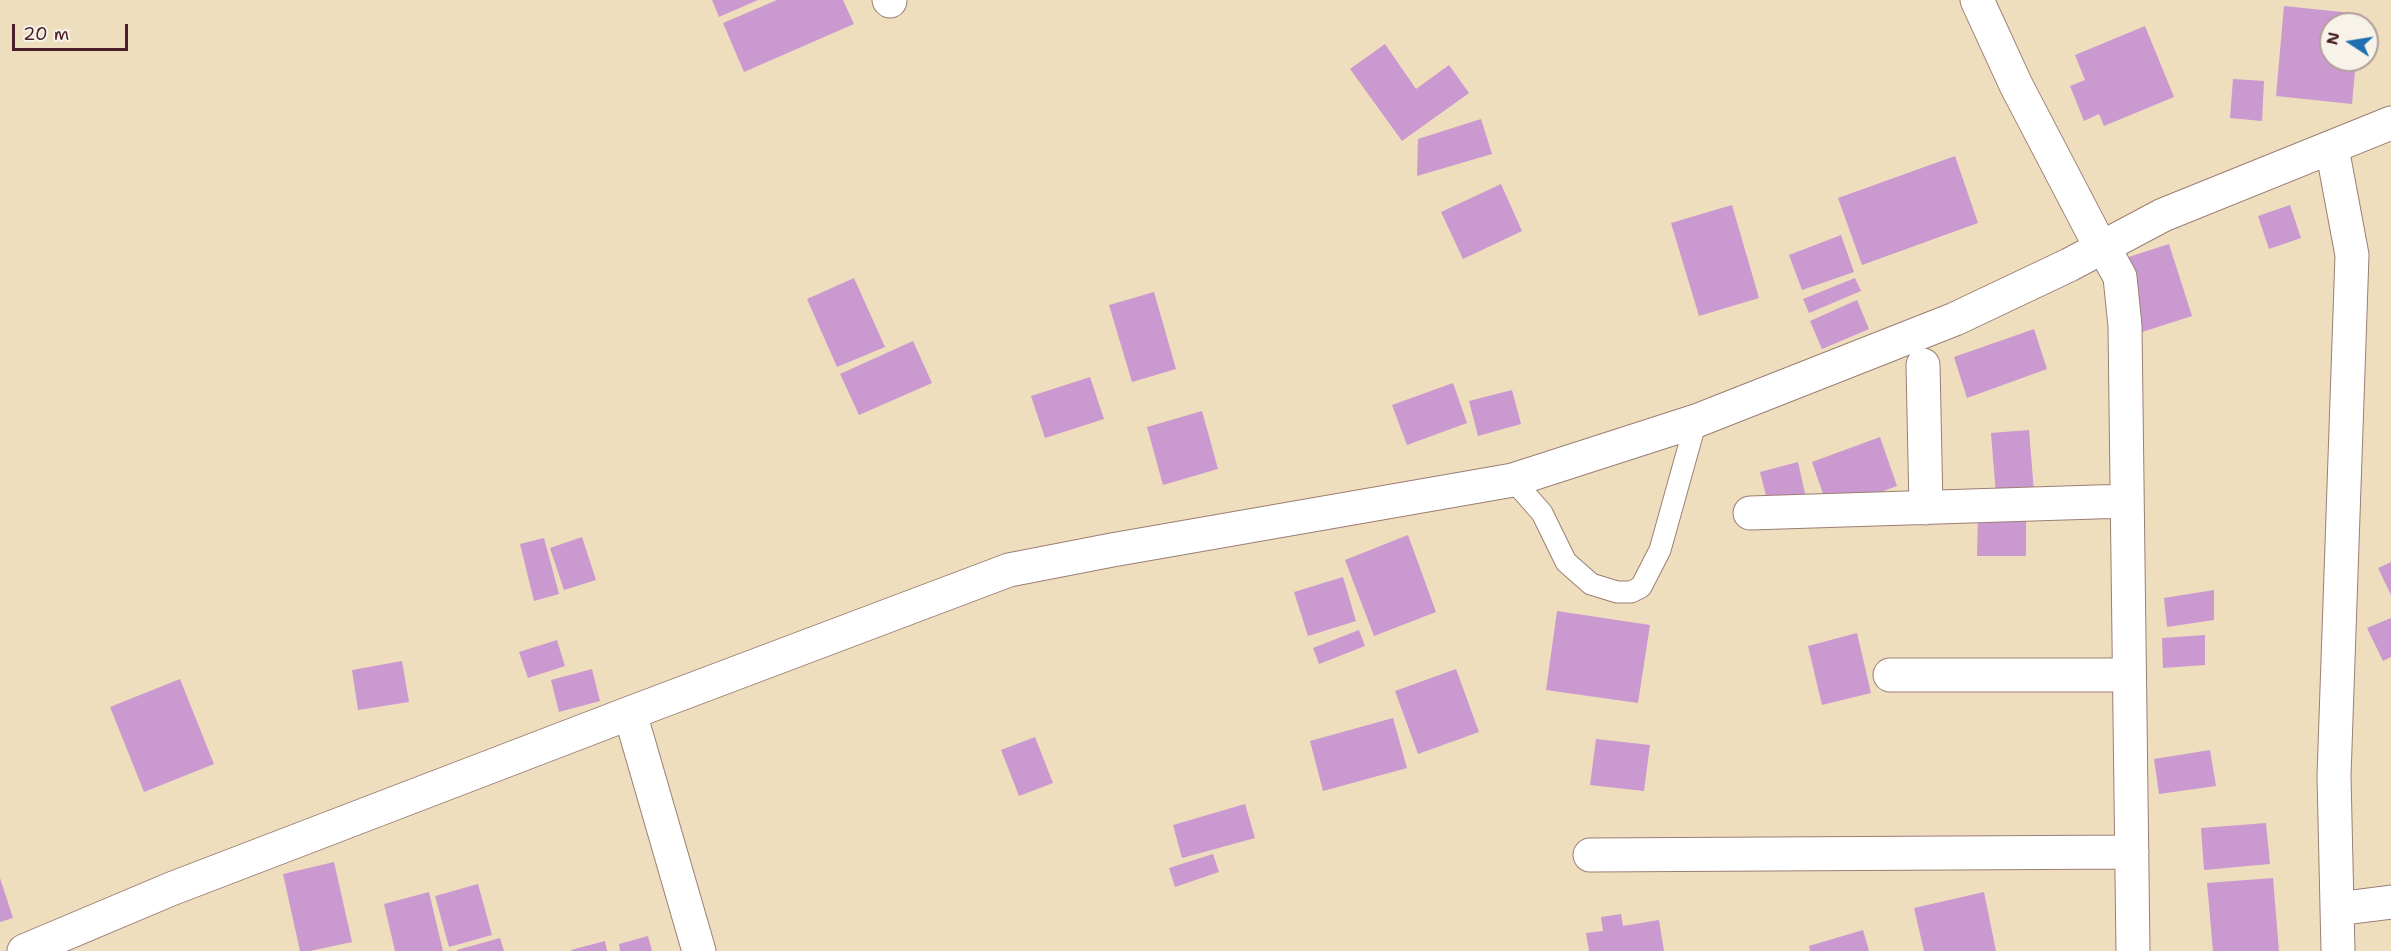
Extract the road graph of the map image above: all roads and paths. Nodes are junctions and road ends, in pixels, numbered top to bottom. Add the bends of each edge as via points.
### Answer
1 (1977, 0) edge
2 (2391, 123) edge
3 (2332, 148) junction
4 (2100, 246) junction
5 (1923, 365) dead end
6 (1696, 421) junction
7 (1513, 480) junction
8 (2127, 501) junction
9 (1926, 508) junction
10 (1750, 513) dead end
11 (1890, 675) dead end
12 (2129, 675) junction
13 (630, 713) junction
14 (2132, 852) junction
15 (1590, 855) dead end
16 (2391, 902) edge
17 (2337, 909) junction
18 (24, 951) edge
19 (699, 951) edge
20 (2133, 951) edge
21 (2338, 951) edge

1 - 4 street via 2016,85
2 - 3 street
3 - 4 street via 2163,215
3 - 17 street via 2352,255 2334,776
4 - 6 street via 1956,319
4 - 8 street via 2120,278 2125,326
5 - 9 street
6 - 7 street
6 - 7 lane via 1660,550 1641,587 1630,592 1591,584 1566,562 1542,513
7 - 13 street via 1009,570
8 - 9 street
8 - 12 street
9 - 10 street
11 - 12 street
12 - 14 street
13 - 18 street via 171,890
13 - 19 street
14 - 15 street
14 - 20 street
16 - 17 street
17 - 21 street

